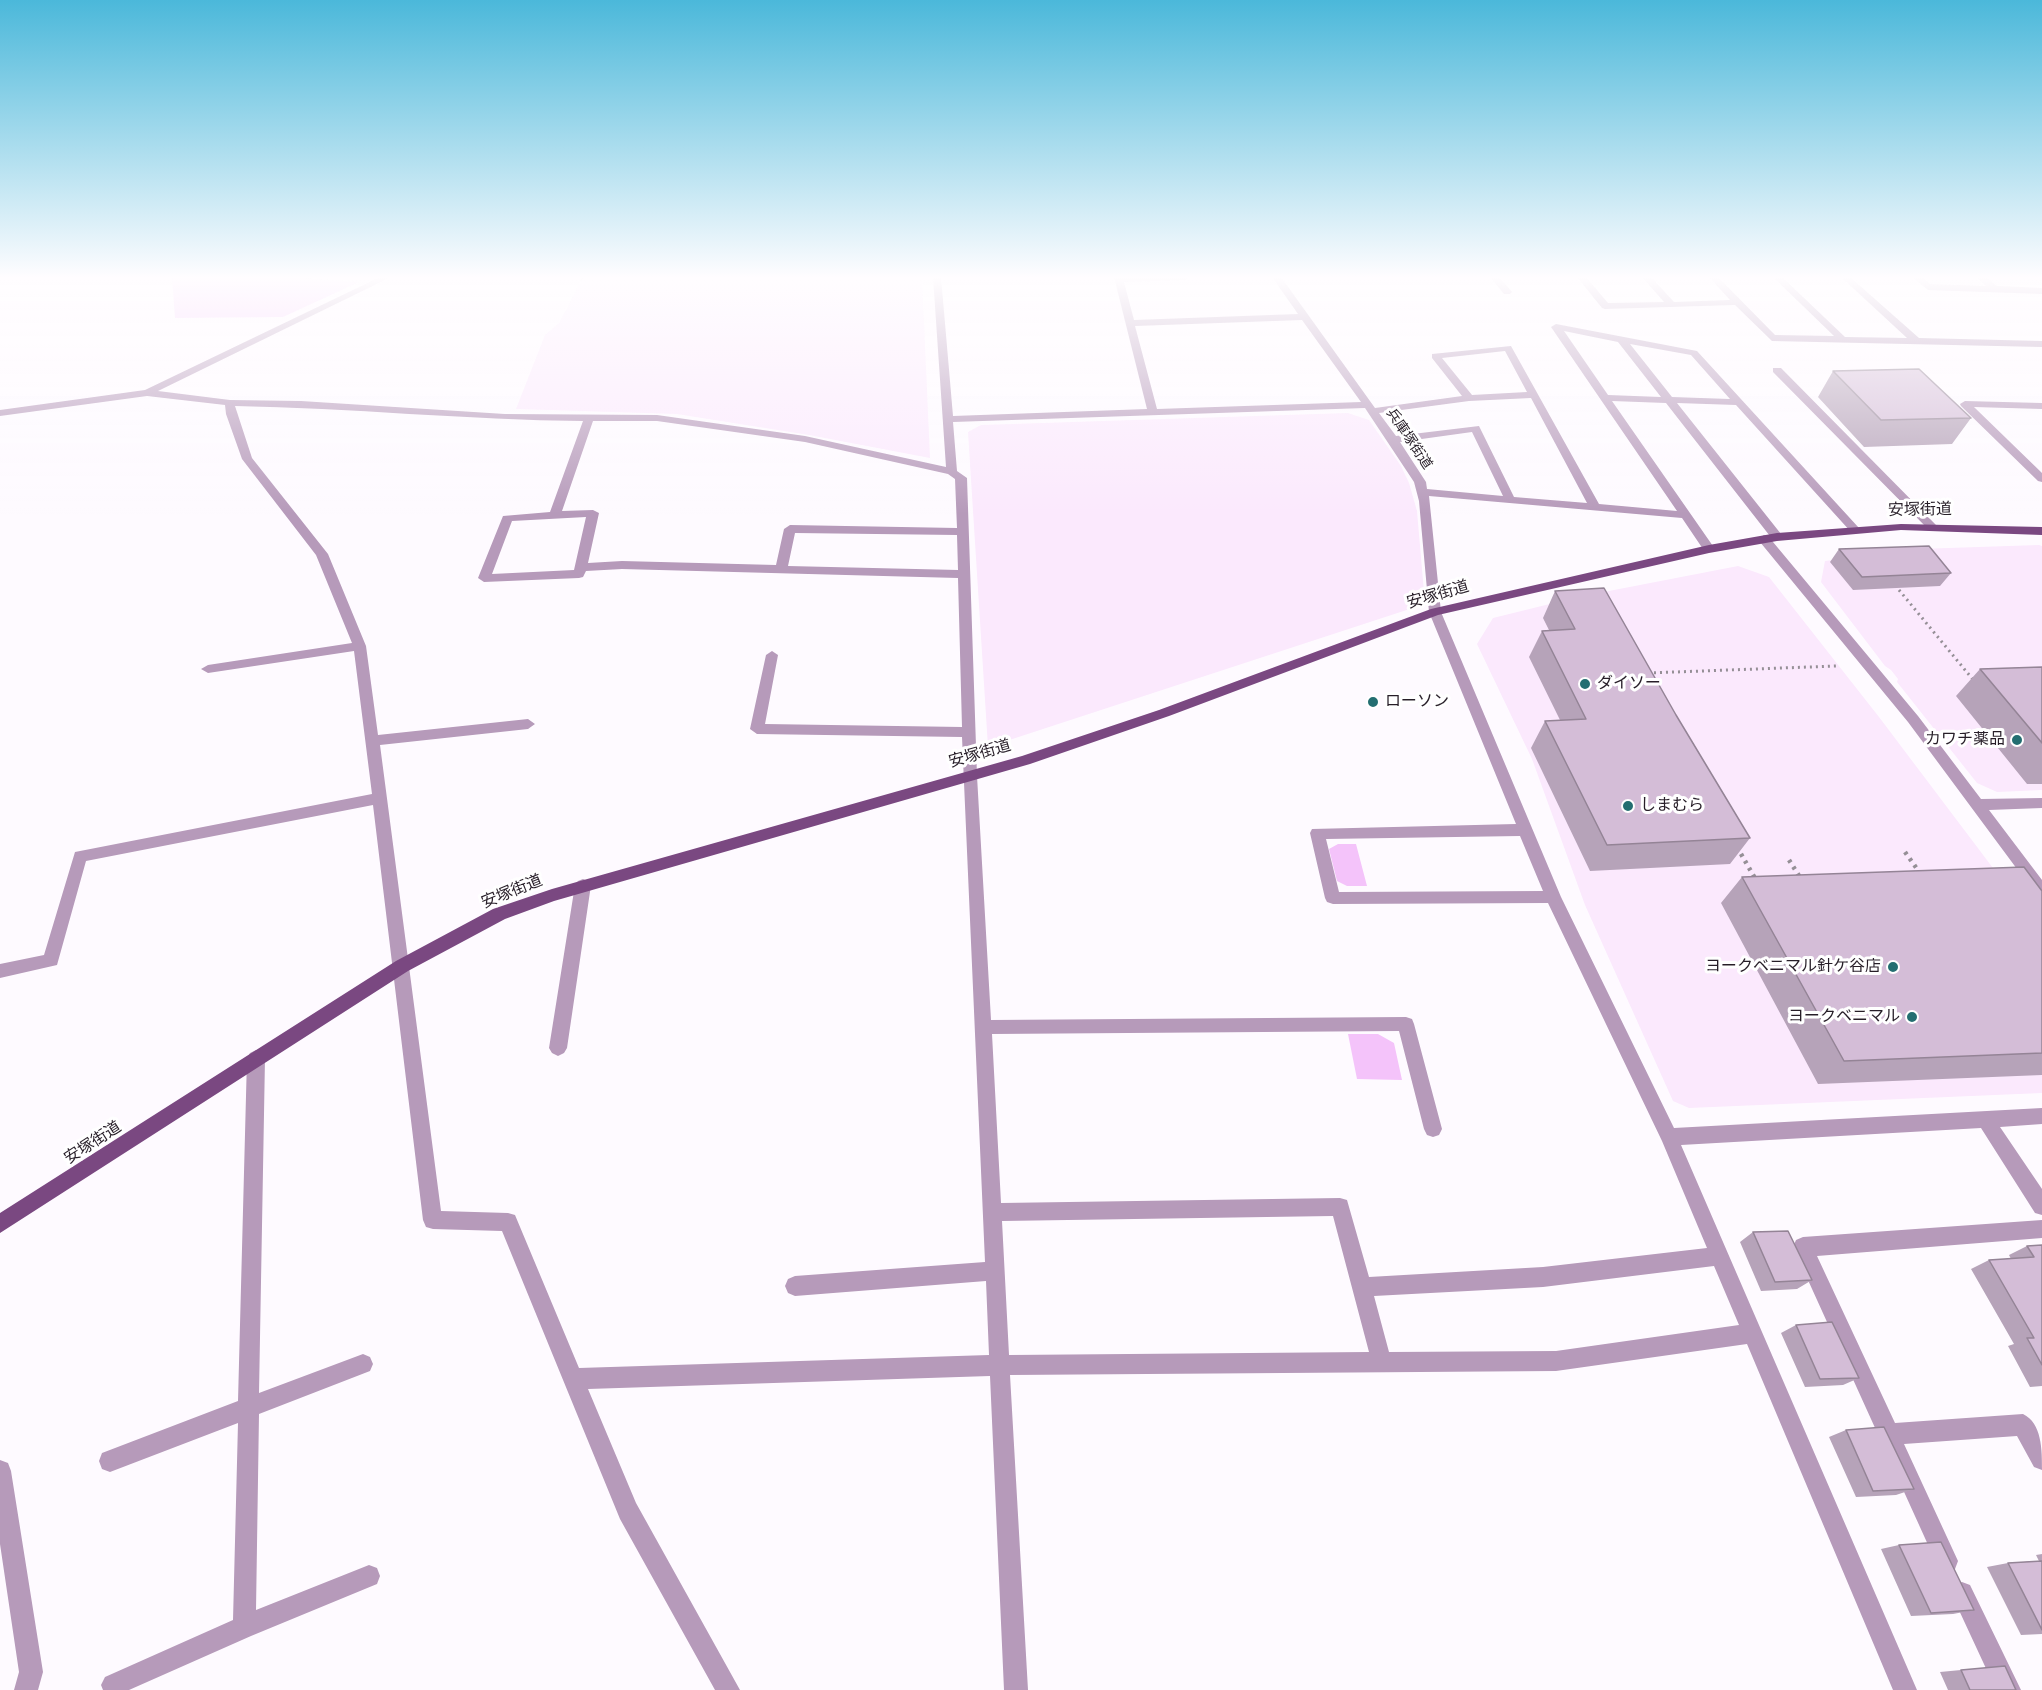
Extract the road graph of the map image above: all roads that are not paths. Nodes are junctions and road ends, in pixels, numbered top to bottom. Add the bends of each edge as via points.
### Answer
1 (224, 356) edge
2 (943, 356) edge
3 (1138, 356) edge
4 (1332, 356) edge
5 (1436, 356) edge
6 (1512, 356) edge
7 (1576, 356) edge
8 (1634, 356) edge
9 (1696, 356) edge
10 (1777, 370) dead end
11 (147, 393) junction
12 (1534, 395) junction
13 (1469, 398) junction
14 (1605, 398) junction
15 (1669, 400) junction
16 (1739, 402) junction
17 (230, 403) junction
18 (2042, 406) edge
19 (1371, 408) junction
20 (1153, 412) junction
21 (0, 413) edge
22 (589, 417) junction
23 (948, 418) junction
24 (1394, 440) junction
25 (952, 472) junction
26 (2042, 479) edge
27 (1423, 492) junction
28 (1511, 501) junction
29 (1595, 507) junction
30 (555, 515) junction
31 (1685, 515) junction
32 (1932, 528) junction
33 (1855, 530) junction
34 (2042, 531) edge
35 (961, 532) junction
36 (1770, 538) junction
37 (1709, 549) junction
38 (581, 567) junction
39 (781, 569) junction
40 (962, 574) junction
41 (1435, 612) junction
42 (360, 646) junction
43 (772, 655) dead end
44 (208, 669) dead end
45 (528, 724) dead end
46 (969, 732) junction
47 (373, 741) junction
48 (970, 776) junction
49 (380, 798) junction
50 (2042, 803) edge
51 (1977, 805) junction
52 (1525, 830) junction
53 (584, 885) junction
54 (2042, 892) edge
55 (1553, 897) junction
56 (402, 966) junction
57 (0, 971) edge
58 (982, 1027) junction
59 (558, 1048) dead end
60 (256, 1058) junction
61 (2042, 1116) edge
62 (1985, 1119) junction
63 (1432, 1129) dead end
64 (1669, 1137) junction
65 (2042, 1206) edge
66 (992, 1212) junction
67 (0, 1224) edge
68 (2042, 1229) edge
69 (1719, 1256) junction
70 (995, 1272) junction
71 (795, 1286) dead end
72 (1362, 1287) junction
73 (1752, 1333) junction
74 (1382, 1363) junction
75 (363, 1364) dead end
76 (999, 1365) junction
77 (573, 1379) junction
78 (249, 1407) junction
79 (1889, 1434) junction
80 (2042, 1459) edge
81 (110, 1461) dead end
82 (0, 1472) edge
83 (369, 1576) dead end
84 (244, 1627) junction
85 (113, 1685) dead end
86 (26, 1690) edge
87 (728, 1690) edge
88 (1016, 1690) edge
89 (1905, 1690) edge
90 (2009, 1690) edge

1 - 11 street
2 - 23 street
3 - 20 street
4 - 19 street, 兵庫塚街道
5 - 13 street
6 - 12 street
7 - 14 street
8 - 15 street
9 - 16 street
10 - 32 street
11 - 17 street
11 - 21 street
12 - 13 street
12 - 29 street
13 - 19 street
14 - 15 street
14 - 31 street
15 - 16 street
15 - 36 street
16 - 33 street
17 - 22 street via 505,417
17 - 42 street via 247,459 322,554
18 - 26 street via 1965,404
19 - 20 street
19 - 24 street, 兵庫塚街道
20 - 23 street
22 - 25 street via 657,418 805,439
22 - 30 street
23 - 25 street
24 - 27 street, 兵庫塚街道 via 1412,466
24 - 28 street via 1475,428
25 - 35 street via 961,478
27 - 28 street
27 - 41 street, 兵庫塚街道
28 - 29 street
29 - 31 street
30 - 38 street via 593,513
30 - 38 street via 507,518 484,578 579,574
31 - 37 street
32 - 33 main road, 安塚街道
32 - 34 main road, 安塚街道
33 - 36 main road, 安塚街道
35 - 39 street via 790,530
35 - 40 street
36 - 37 main road, 安塚街道
36 - 51 street
37 - 41 main road, 安塚街道
38 - 39 street
39 - 40 street
40 - 46 street
41 - 48 main road, 安塚街道 via 1101,735
41 - 52 street, 兵庫塚街道
42 - 44 street
42 - 47 street
43 - 46 street via 757,729
45 - 47 street
46 - 48 street
47 - 49 street
48 - 53 main road, 安塚街道
48 - 58 street
49 - 56 street
49 - 57 street via 80,856 51,960
50 - 51 street
51 - 54 street
52 - 55 street, 兵庫塚街道
52 - 55 street via 1317,833 1333,898
53 - 56 main road, 安塚街道 via 499,914
53 - 59 street
55 - 64 street, 兵庫塚街道
56 - 60 main road, 安塚街道
56 - 77 street via 433,1220 508,1222
58 - 63 street via 1406,1024
58 - 66 street
60 - 67 main road, 安塚街道
60 - 78 street
61 - 62 street
62 - 64 street
62 - 65 street
64 - 69 street, 兵庫塚街道
66 - 70 street
66 - 72 street via 1340,1207
68 - 79 street via 1803,1247
69 - 72 street via 1543,1276
69 - 73 street, 兵庫塚街道
70 - 71 street
70 - 76 street
72 - 74 street
73 - 74 street via 1556,1361
73 - 89 street, 兵庫塚街道
74 - 76 street
75 - 78 street
76 - 77 street
76 - 88 street
77 - 87 street via 628,1511
78 - 81 street
78 - 84 street
79 - 80 street via 2023,1425
79 - 90 street
82 - 86 street via 31,1672
83 - 84 street
84 - 85 street

